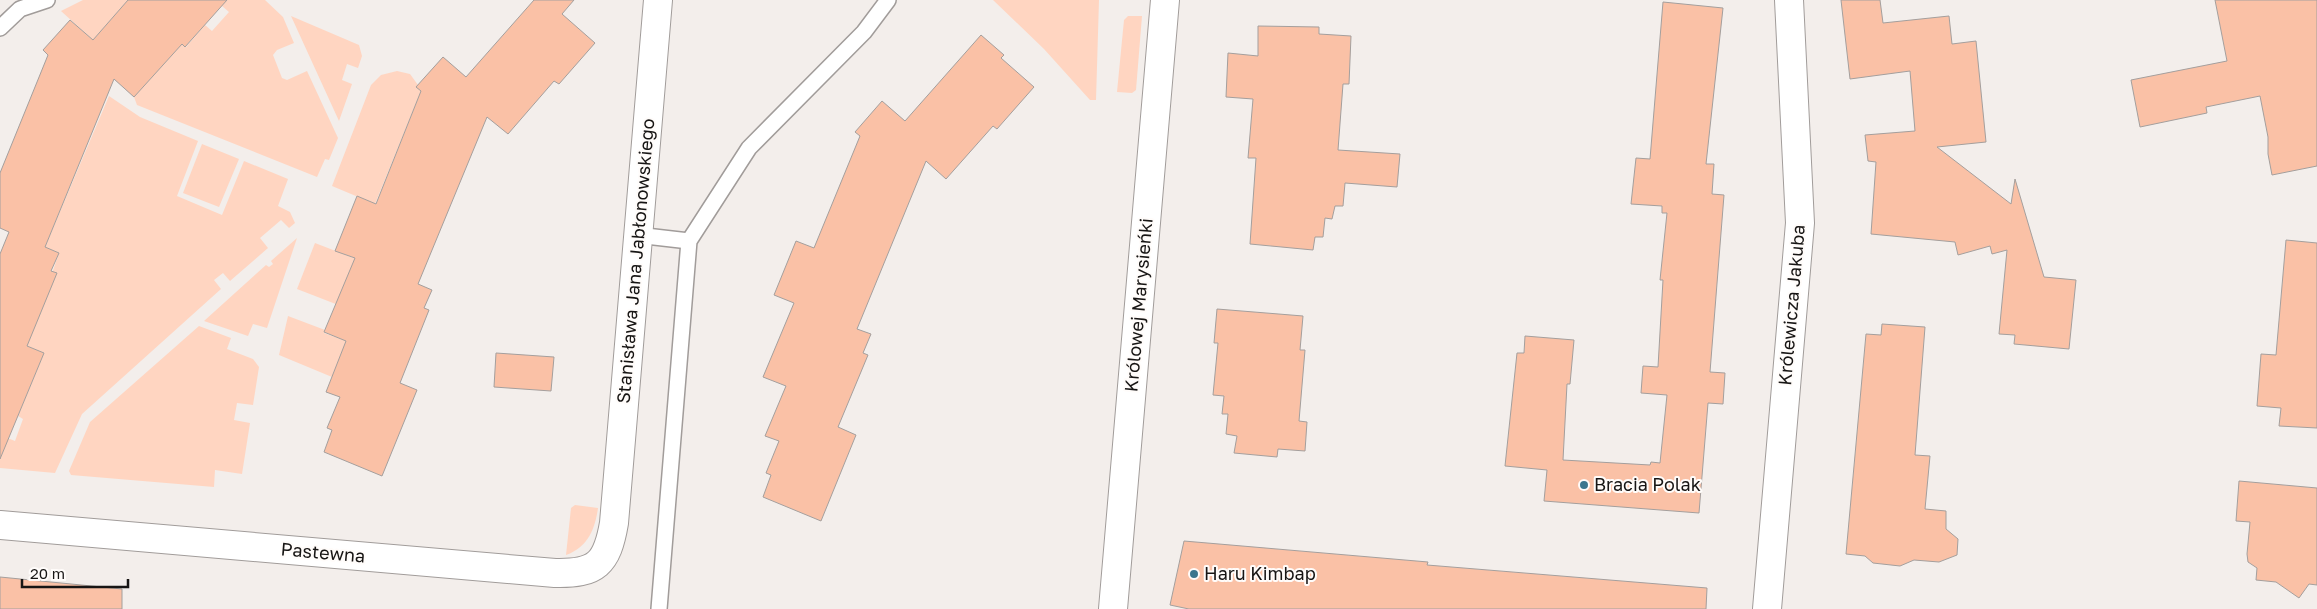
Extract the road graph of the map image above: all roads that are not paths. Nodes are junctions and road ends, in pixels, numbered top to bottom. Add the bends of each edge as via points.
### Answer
1 (48, 0) edge
2 (658, 0) edge
3 (888, 0) edge
4 (1165, 0) edge
5 (1790, 0) edge
6 (0, 28) edge
7 (637, 235) junction
8 (689, 240) junction
9 (614, 523) joint
10 (0, 525) edge
11 (659, 609) edge
12 (1113, 609) edge
13 (1767, 609) edge

1 - 6 lane via 20,9
2 - 7 street, Stanisława Jana Jabłonowskiego
3 - 8 lane via 864,32 749,148
4 - 12 street, Królowej Marysieńki
5 - 13 street, Królewicza Jakuba via 1800,223
7 - 8 lane
7 - 9 street, Stanisława Jana Jabłonowskiego
8 - 11 lane
9 - 10 street, Pastewna via 608,552 600,563 576,574

